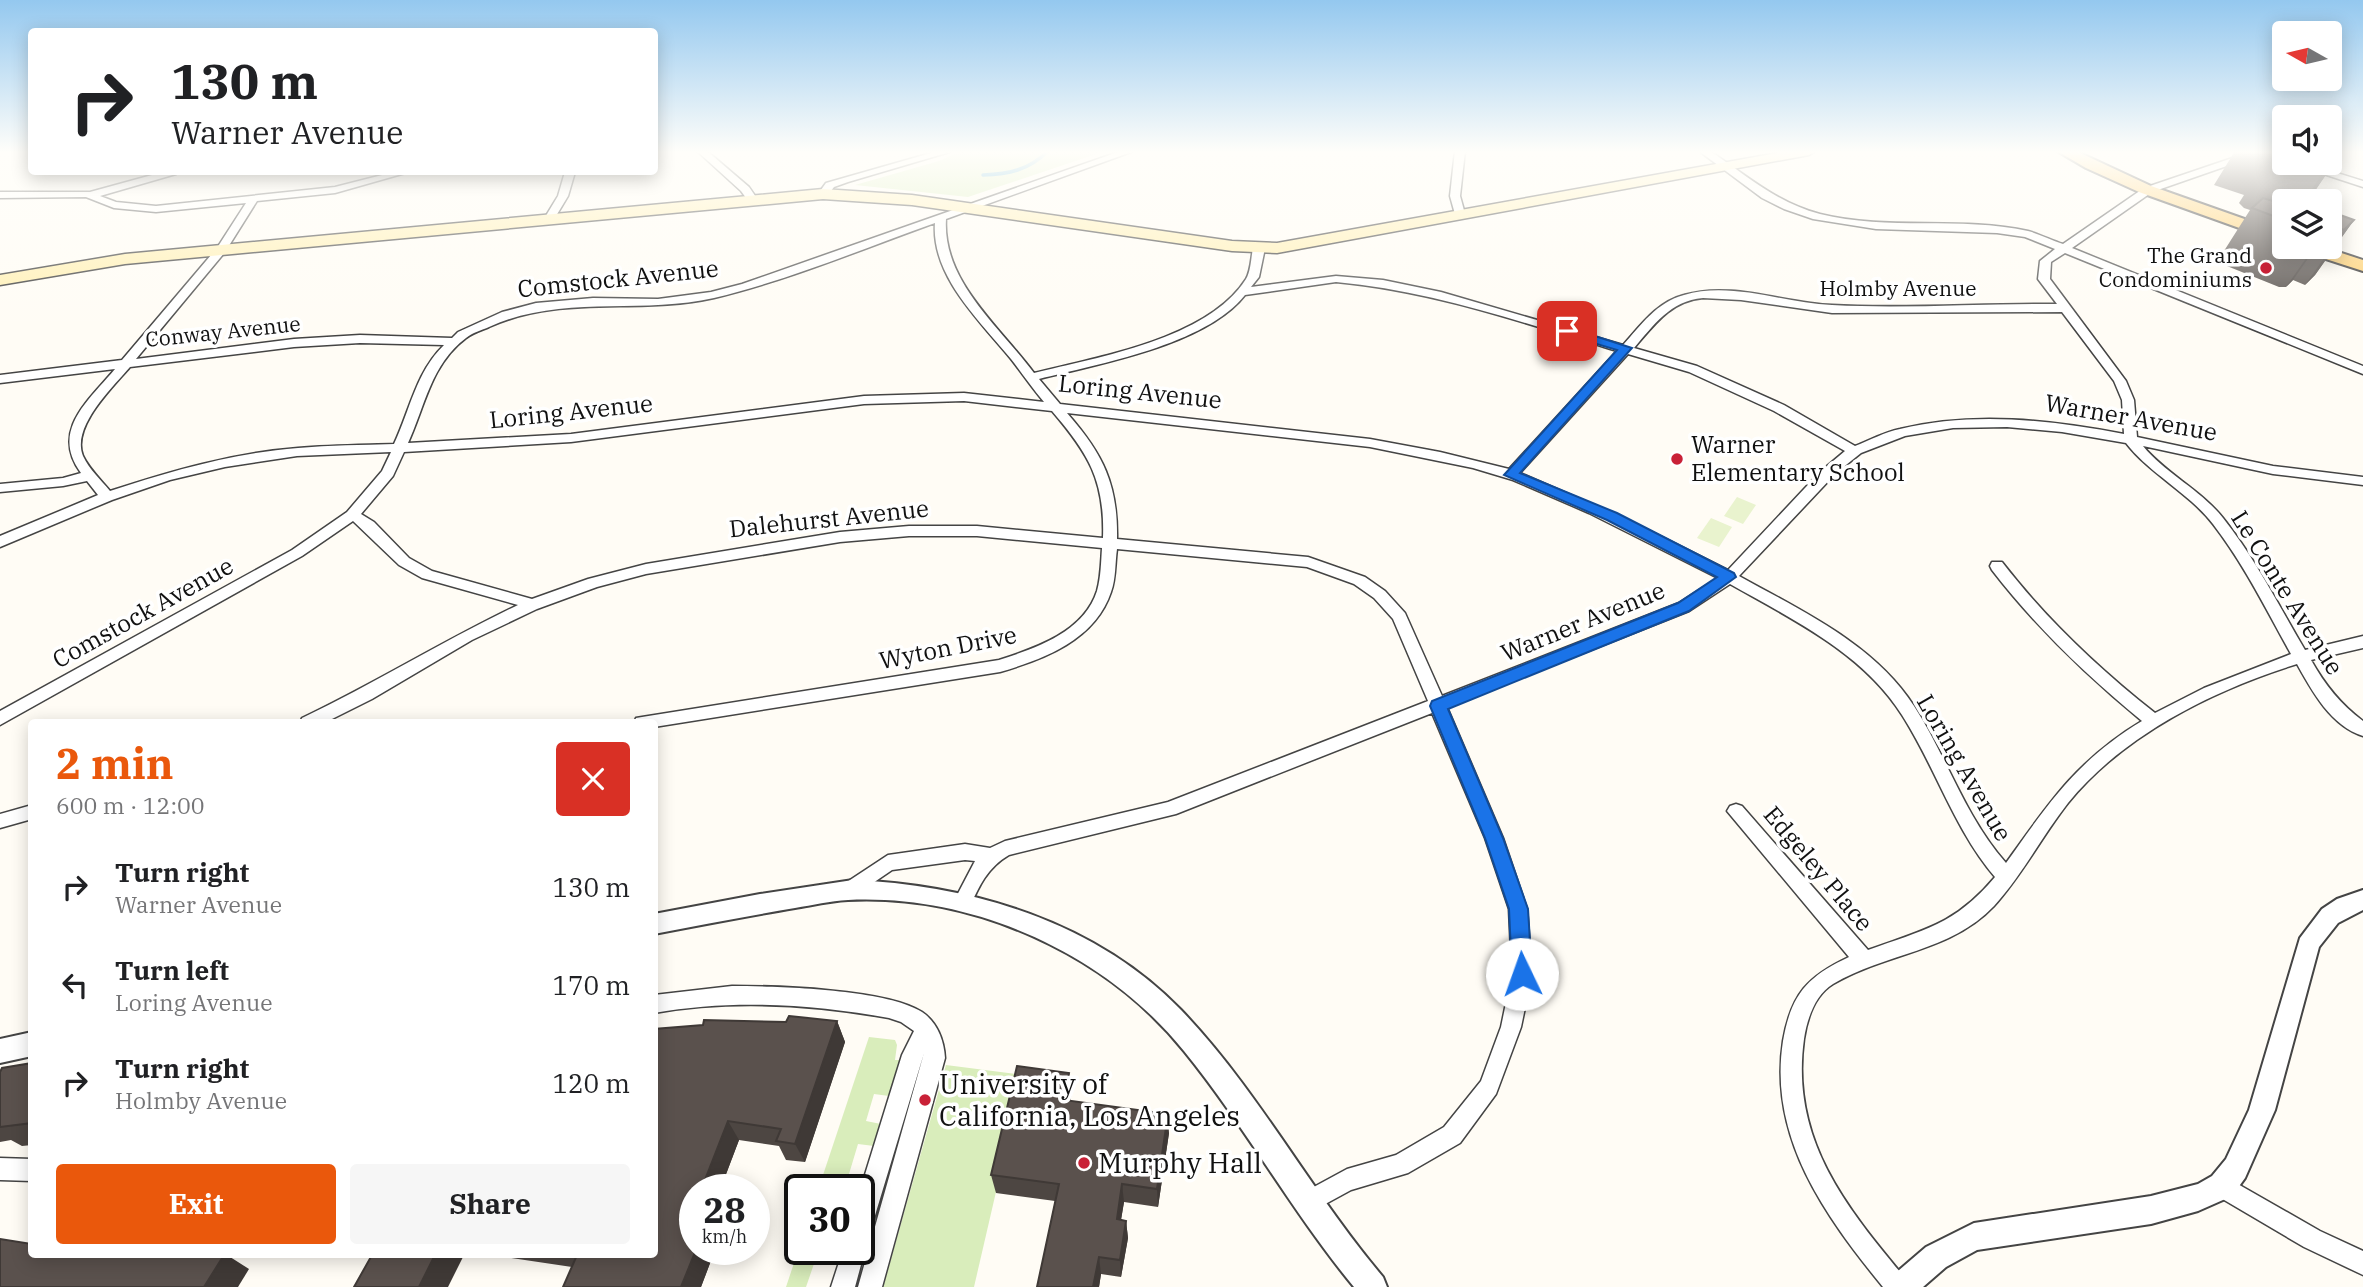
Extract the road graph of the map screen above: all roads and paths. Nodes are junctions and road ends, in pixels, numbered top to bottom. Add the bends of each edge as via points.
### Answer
1 (246, 211) edge
2 (554, 211) edge
3 (634, 211) edge
4 (958, 211) edge
5 (988, 211) edge
6 (1459, 211) edge
7 (1476, 211) edge
8 (1800, 211) edge
9 (2118, 211) edge
10 (2206, 211) edge
11 (1460, 214) junction
12 (941, 217) junction
13 (549, 219) junction
14 (2272, 235) edge
15 (1259, 248) junction
16 (2065, 248) junction
17 (221, 250) junction
18 (2342, 259) edge
19 (2363, 266) edge
20 (0, 281) edge
21 (1242, 292) junction
22 (2064, 309) junction
23 (452, 342) junction
24 (1625, 348) junction
25 (126, 363) junction
26 (2363, 370) edge
27 (1032, 377) junction
28 (0, 379) edge
29 (1053, 405) junction
30 (2131, 440) junction
31 (400, 448) junction
32 (1855, 451) junction
33 (1511, 475) junction
34 (88, 476) junction
35 (2363, 481) edge
36 (0, 488) edge
37 (107, 497) junction
38 (352, 515) junction
39 (0, 542) edge
40 (1111, 542) junction
41 (1997, 566) dead end
42 (1729, 577) junction
43 (532, 605) junction
44 (2363, 642) edge
45 (2302, 656) junction
46 (1438, 706) junction
47 (0, 719) edge
48 (316, 719) edge
49 (658, 720) edge
50 (2153, 720) junction
51 (2363, 730) edge
52 (1736, 811) dead end
53 (28, 813) edge
54 (0, 821) edge
55 (990, 856) junction
56 (2006, 877) junction
57 (850, 890) junction
58 (2363, 900) edge
59 (962, 903) junction
60 (658, 923) edge
61 (1863, 959) junction
62 (658, 1003) edge
63 (926, 1030) junction
64 (28, 1045) edge
65 (0, 1051) edge
66 (0, 1169) edge
67 (28, 1170) edge
68 (875, 1179) edge
69 (2222, 1186) junction
70 (1307, 1203) junction
71 (2363, 1263) edge
72 (850, 1265) edge
73 (843, 1287) edge
74 (870, 1287) edge
75 (1373, 1287) edge
76 (1900, 1287) edge

1 - 17 street
2 - 13 street
3 - 13 main road
4 - 12 street, Comstock Avenue
5 - 15 main road
6 - 11 street
7 - 11 main road
8 - 16 street via 1860,224 2004,230
9 - 16 street
10 - 14 main road
11 - 15 main road via 1298,245
12 - 23 street, Comstock Avenue via 711,295 658,303 536,307 506,315
12 - 27 street, Wyton Drive via 939,229 953,272
13 - 17 main road
15 - 21 street via 1259,260
16 - 22 street via 2046,261 2044,271 2044,279
16 - 26 street
17 - 20 main road via 125,259
17 - 25 street
18 - 19 main road
21 - 24 street via 1336,279 1383,284 1477,305
21 - 27 street via 1219,314 1189,332
22 - 24 street, Holmby Avenue via 1835,310 1724,295 1692,296 1664,307
22 - 30 street via 2120,381 2128,400
23 - 25 street, Conway Avenue via 327,341
23 - 31 street, Comstock Avenue via 428,374
24 - 32 street via 1727,383
24 - 33 street, Holmby Avenue
25 - 28 street, Conway Avenue
25 - 34 street via 90,405 75,434 78,462
27 - 29 street, Wyton Drive
29 - 31 street, Loring Avenue via 964,397 864,400 571,438
29 - 33 street, Loring Avenue via 1370,443
29 - 40 street, Wyton Drive via 1080,433 1103,476
30 - 32 street, Warner Avenue via 2031,424 1990,423 1912,432
30 - 35 street, Warner Avenue via 2274,470
30 - 45 street, Le Conte Avenue via 2146,459 2217,520
31 - 37 street, Loring Avenue via 297,452 225,463
31 - 38 street, Comstock Avenue via 388,473
32 - 42 street, Warner Avenue via 1832,469
33 - 42 street, Loring Avenue via 1612,517
34 - 36 street
34 - 37 street
37 - 39 street, Loring Avenue
38 - 43 street via 366,521 388,548 428,575
38 - 47 street, Comstock Avenue via 297,553
40 - 43 street, Dalehurst Avenue via 977,531 840,537 646,569
40 - 46 street, Dalehurst Avenue via 1308,562 1351,575 1381,592 1400,617
40 - 49 street, Wyton Drive via 1104,593 1090,616 1068,637 1038,653 1000,666
41 - 50 street via 2064,647
42 - 46 street, Warner Avenue via 1684,607
42 - 56 street, Loring Avenue via 1834,637 1891,688 1917,725 1991,862
43 - 48 street, Dalehurst Avenue
44 - 45 street
45 - 50 street
45 - 51 street, Le Conte Avenue via 2321,692
46 - 55 street, Warner Avenue via 1170,809
46 - 70 street, Dalehurst Avenue via 1494,838 1518,909 1522,974 1511,1027 1489,1087 1452,1135 1400,1165 1347,1180
50 - 56 street via 2075,783
52 - 61 street, Edgeley Place
53 - 54 street
55 - 57 street, Warner Avenue via 965,852 888,863
55 - 59 street via 974,873
56 - 61 street via 1971,915 1939,933
57 - 59 street
57 - 60 street
58 - 69 street via 2330,914 2308,945 2254,1134
59 - 70 street via 1000,913 1090,956 1169,1016 1214,1069
61 - 76 street via 1822,981 1802,1009 1792,1045 1790,1088 1800,1133 1819,1176 1848,1225
62 - 63 street via 719,995 832,1000 898,1012 914,1018
63 - 68 street via 912,1055
63 - 74 street via 935,1043 935,1058
64 - 65 street
66 - 67 street
69 - 71 street
69 - 76 street via 2151,1210 1974,1237 1936,1257
70 - 75 street
72 - 73 street

